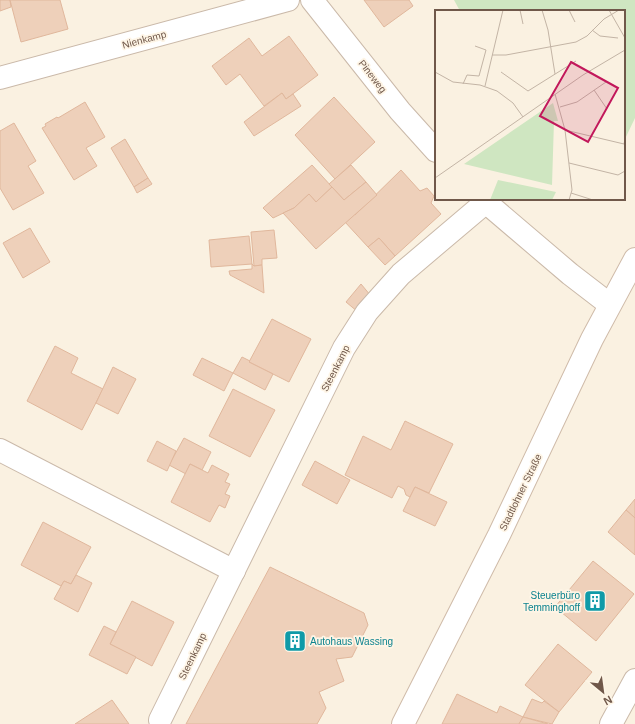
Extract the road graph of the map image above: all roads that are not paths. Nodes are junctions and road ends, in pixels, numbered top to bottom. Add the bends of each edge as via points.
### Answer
1 (288, 0) edge
2 (312, 0) edge
3 (0, 78) edge
4 (435, 150) edge
5 (484, 201) edge
6 (635, 260) edge
7 (609, 304) junction
8 (0, 450) edge
9 (234, 571) junction
10 (635, 680) edge
11 (160, 720) dead end
12 (403, 724) edge
13 (611, 724) edge

1 - 3 street, Nienkamp
2 - 4 street, Pineweg via 400,111
5 - 7 street
5 - 9 street, Steenkamp via 401,274 367,312 344,348
6 - 7 street, Stadtlohner Straße
7 - 12 street, Stadtlohner Straße via 499,535
8 - 9 street
9 - 11 street, Steenkamp
10 - 13 street

